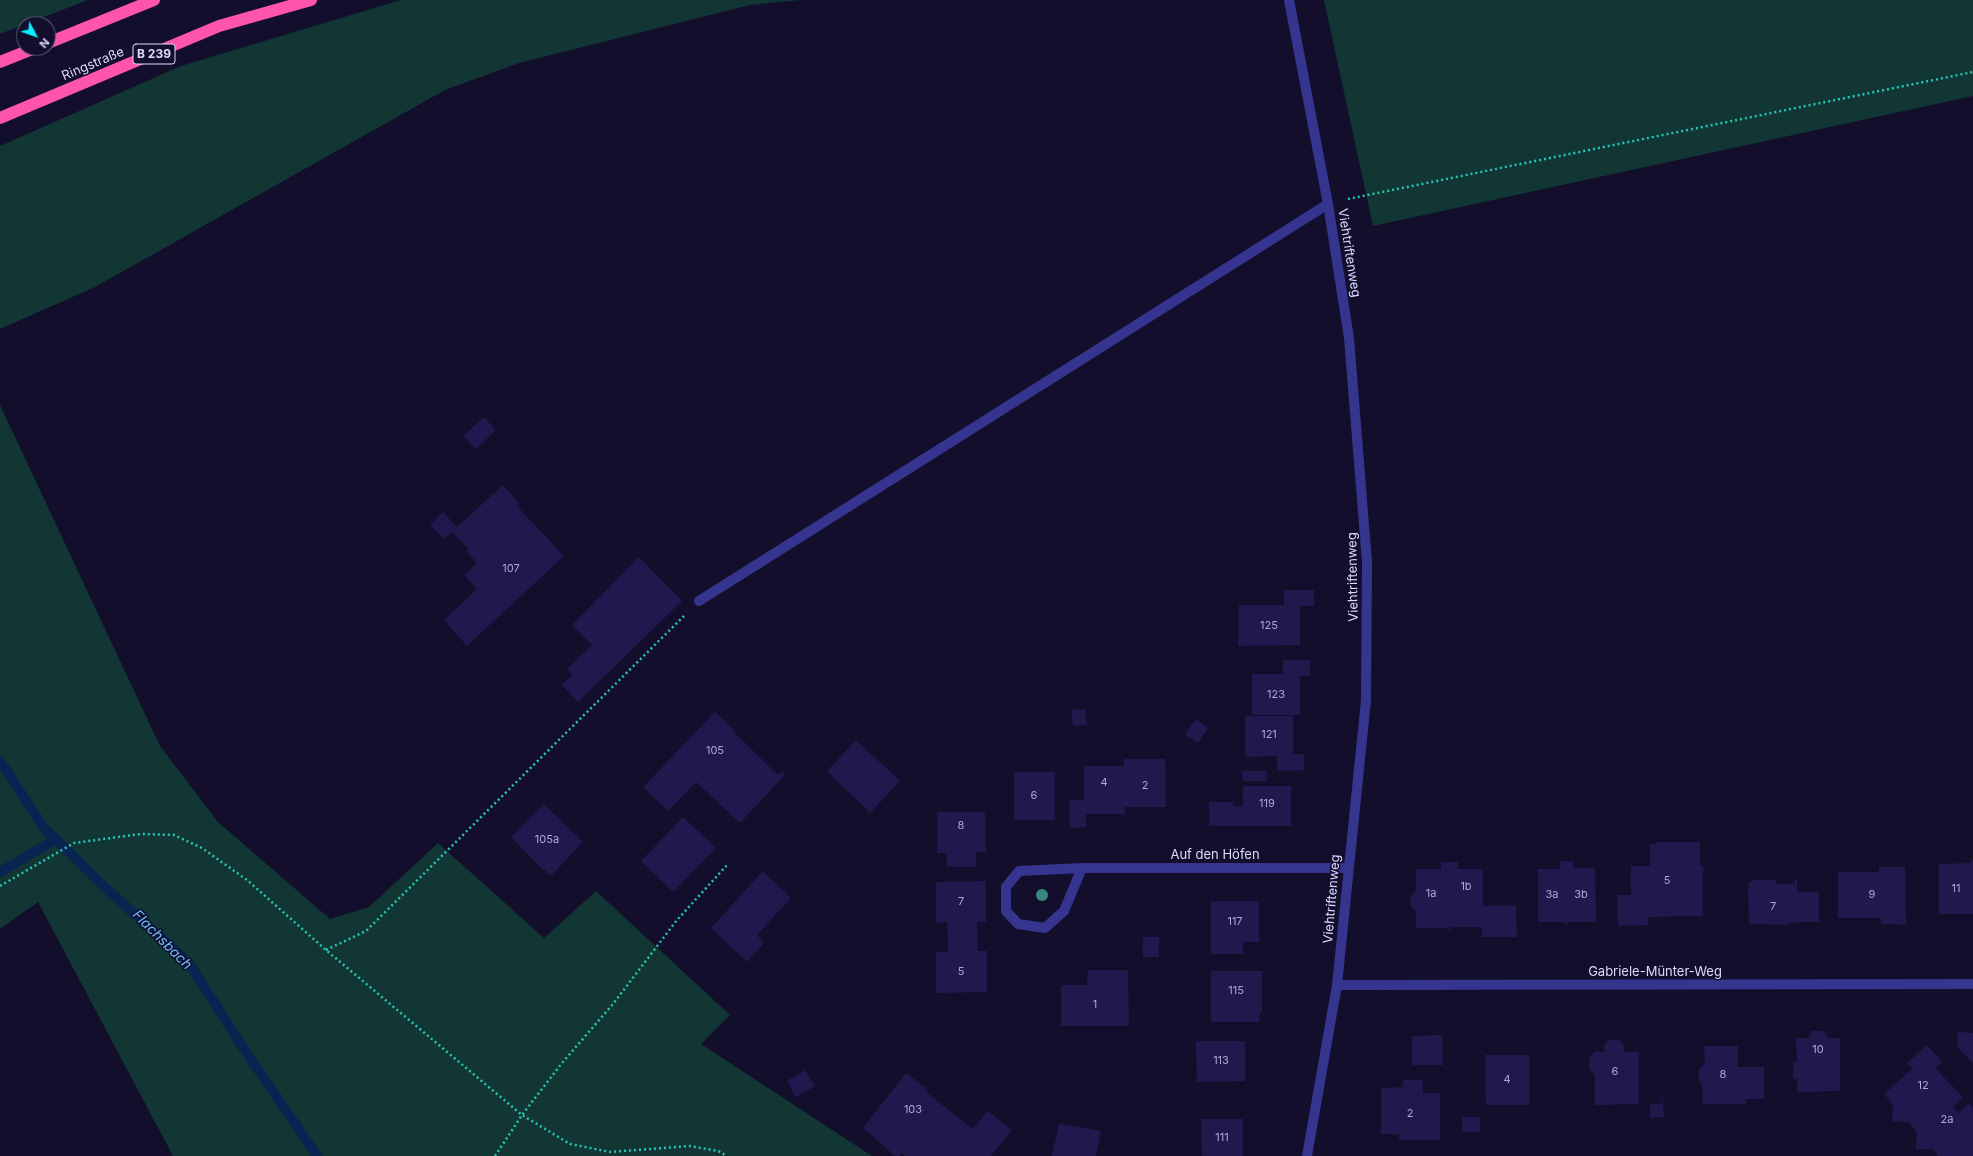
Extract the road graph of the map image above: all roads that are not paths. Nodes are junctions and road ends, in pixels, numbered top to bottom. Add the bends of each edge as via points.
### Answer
1 (154, 0) edge
2 (311, 0) edge
3 (1289, 0) edge
4 (56, 40) edge
5 (16, 56) edge
6 (0, 62) edge
7 (0, 118) edge
8 (1328, 204) junction
9 (699, 601) road end
10 (1082, 868) junction
11 (1348, 868) junction
12 (1973, 984) edge
13 (1337, 985) junction
14 (1306, 1156) edge

1 - 4 highway
2 - 7 highway, Ringstraße / B 239 via 219,26
3 - 8 street, Viehtriftenweg
5 - 6 highway
8 - 9 street
8 - 11 street, Viehtriftenweg via 1349,338 1367,562 1366,700
10 - 10 street, Auf den Höfen via 1019,871 1006,887 1006,911 1018,924 1045,928 1064,911
10 - 11 street, Auf den Höfen
11 - 13 street, Viehtriftenweg
12 - 13 street, Gabriele-Münter-Weg
13 - 14 street, Viehtriftenweg

